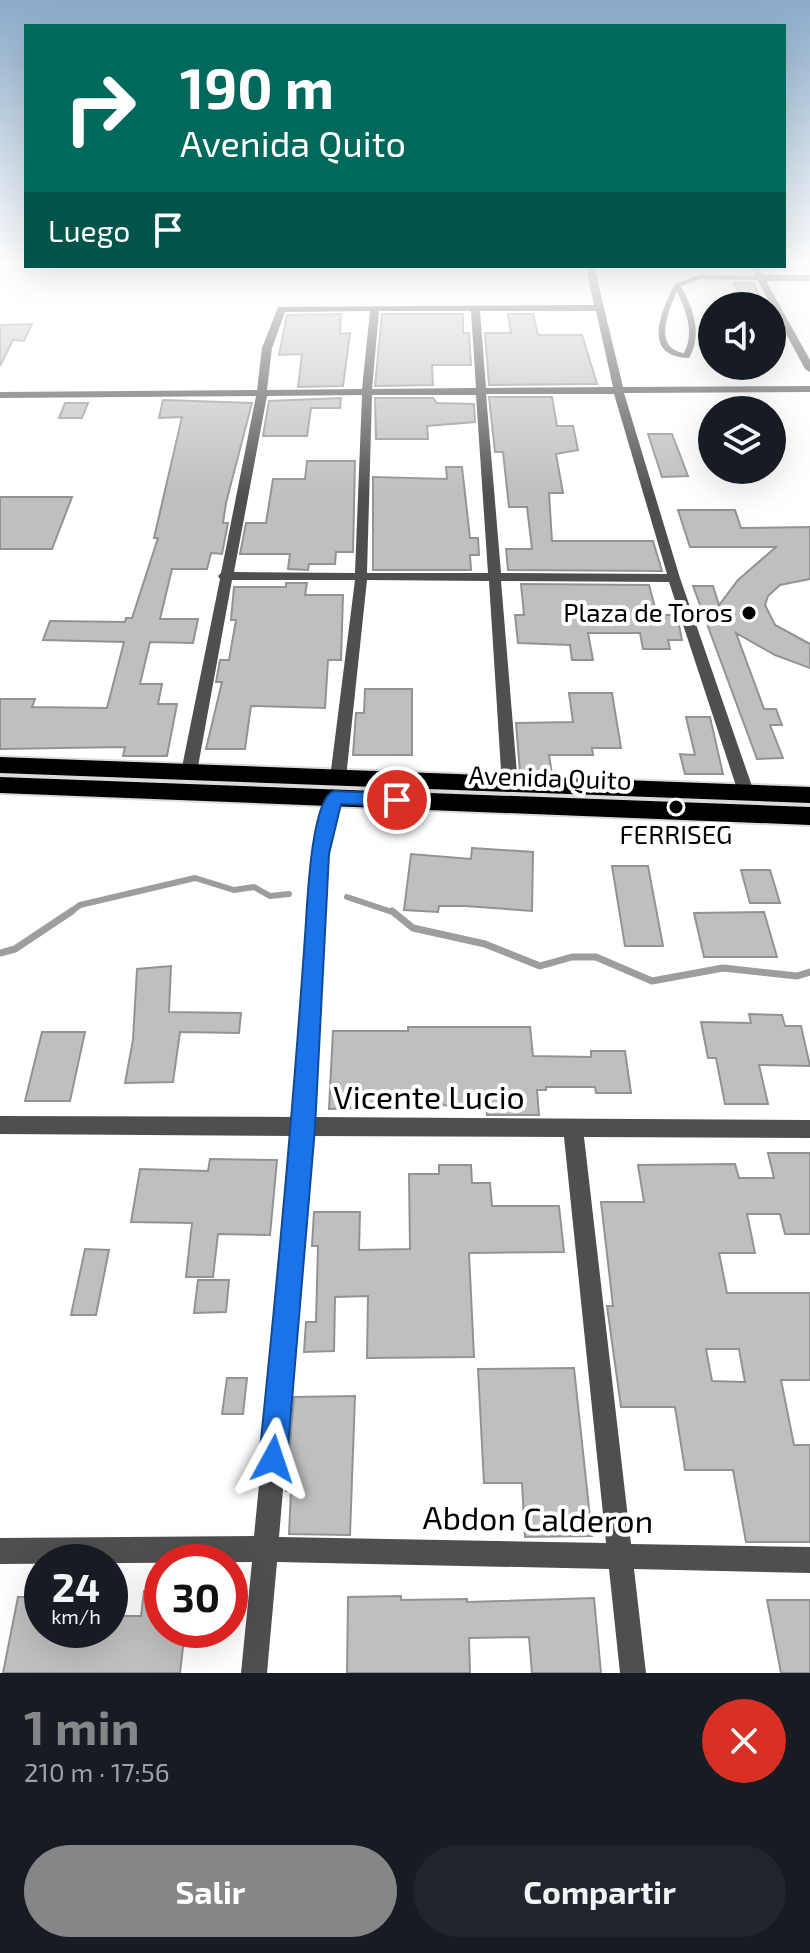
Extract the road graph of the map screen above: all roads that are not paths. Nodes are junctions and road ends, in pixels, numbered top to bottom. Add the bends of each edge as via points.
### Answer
1 (270, 339) edge
2 (372, 339) edge
3 (476, 339) edge
4 (608, 339) edge
5 (660, 339) edge
6 (692, 339) edge
7 (794, 339) edge
8 (810, 369) edge
9 (618, 389) junction
10 (810, 389) edge
11 (479, 392) junction
12 (262, 393) junction
13 (367, 393) junction
14 (0, 395) edge
15 (224, 576) junction
16 (674, 578) junction
17 (361, 579) junction
18 (496, 579) junction
19 (0, 765) edge
20 (189, 772) junction
21 (0, 785) edge
22 (510, 786) junction
23 (336, 787) junction
24 (746, 792) junction
25 (810, 795) edge
26 (810, 816) edge
27 (0, 1125) edge
28 (304, 1128) junction
29 (573, 1129) junction
30 (810, 1129) edge
31 (265, 1549) junction
32 (0, 1551) edge
33 (622, 1555) junction
34 (810, 1560) edge
35 (254, 1673) edge
36 (633, 1673) edge

1 - 12 street
2 - 13 street
3 - 11 street
4 - 9 street
5 - 6 lane via 674,355 686,356
7 - 8 street
9 - 10 street
9 - 11 street
9 - 16 street
11 - 13 street
11 - 18 street
12 - 13 street
12 - 14 street
12 - 15 street
13 - 17 street
15 - 17 street
15 - 20 street
16 - 18 street
16 - 24 street
17 - 18 street
17 - 23 street
18 - 22 street
19 - 20 highway, Avenida Quito
20 - 23 highway, Avenida Quito
21 - 23 highway, Avenida Quito
22 - 23 highway, Avenida Quito
22 - 24 highway, Avenida Quito
23 - 26 highway, Avenida Quito
23 - 28 street via 320,854
24 - 25 highway, Avenida Quito
27 - 28 street, Vicente Lucio
28 - 29 street, Vicente Lucio
28 - 31 street
29 - 30 street, Vicente Lucio
29 - 33 street
31 - 32 street, Abdon Calderon
31 - 33 street, Abdon Calderon
31 - 35 street
33 - 34 street, Abdon Calderon
33 - 36 street

